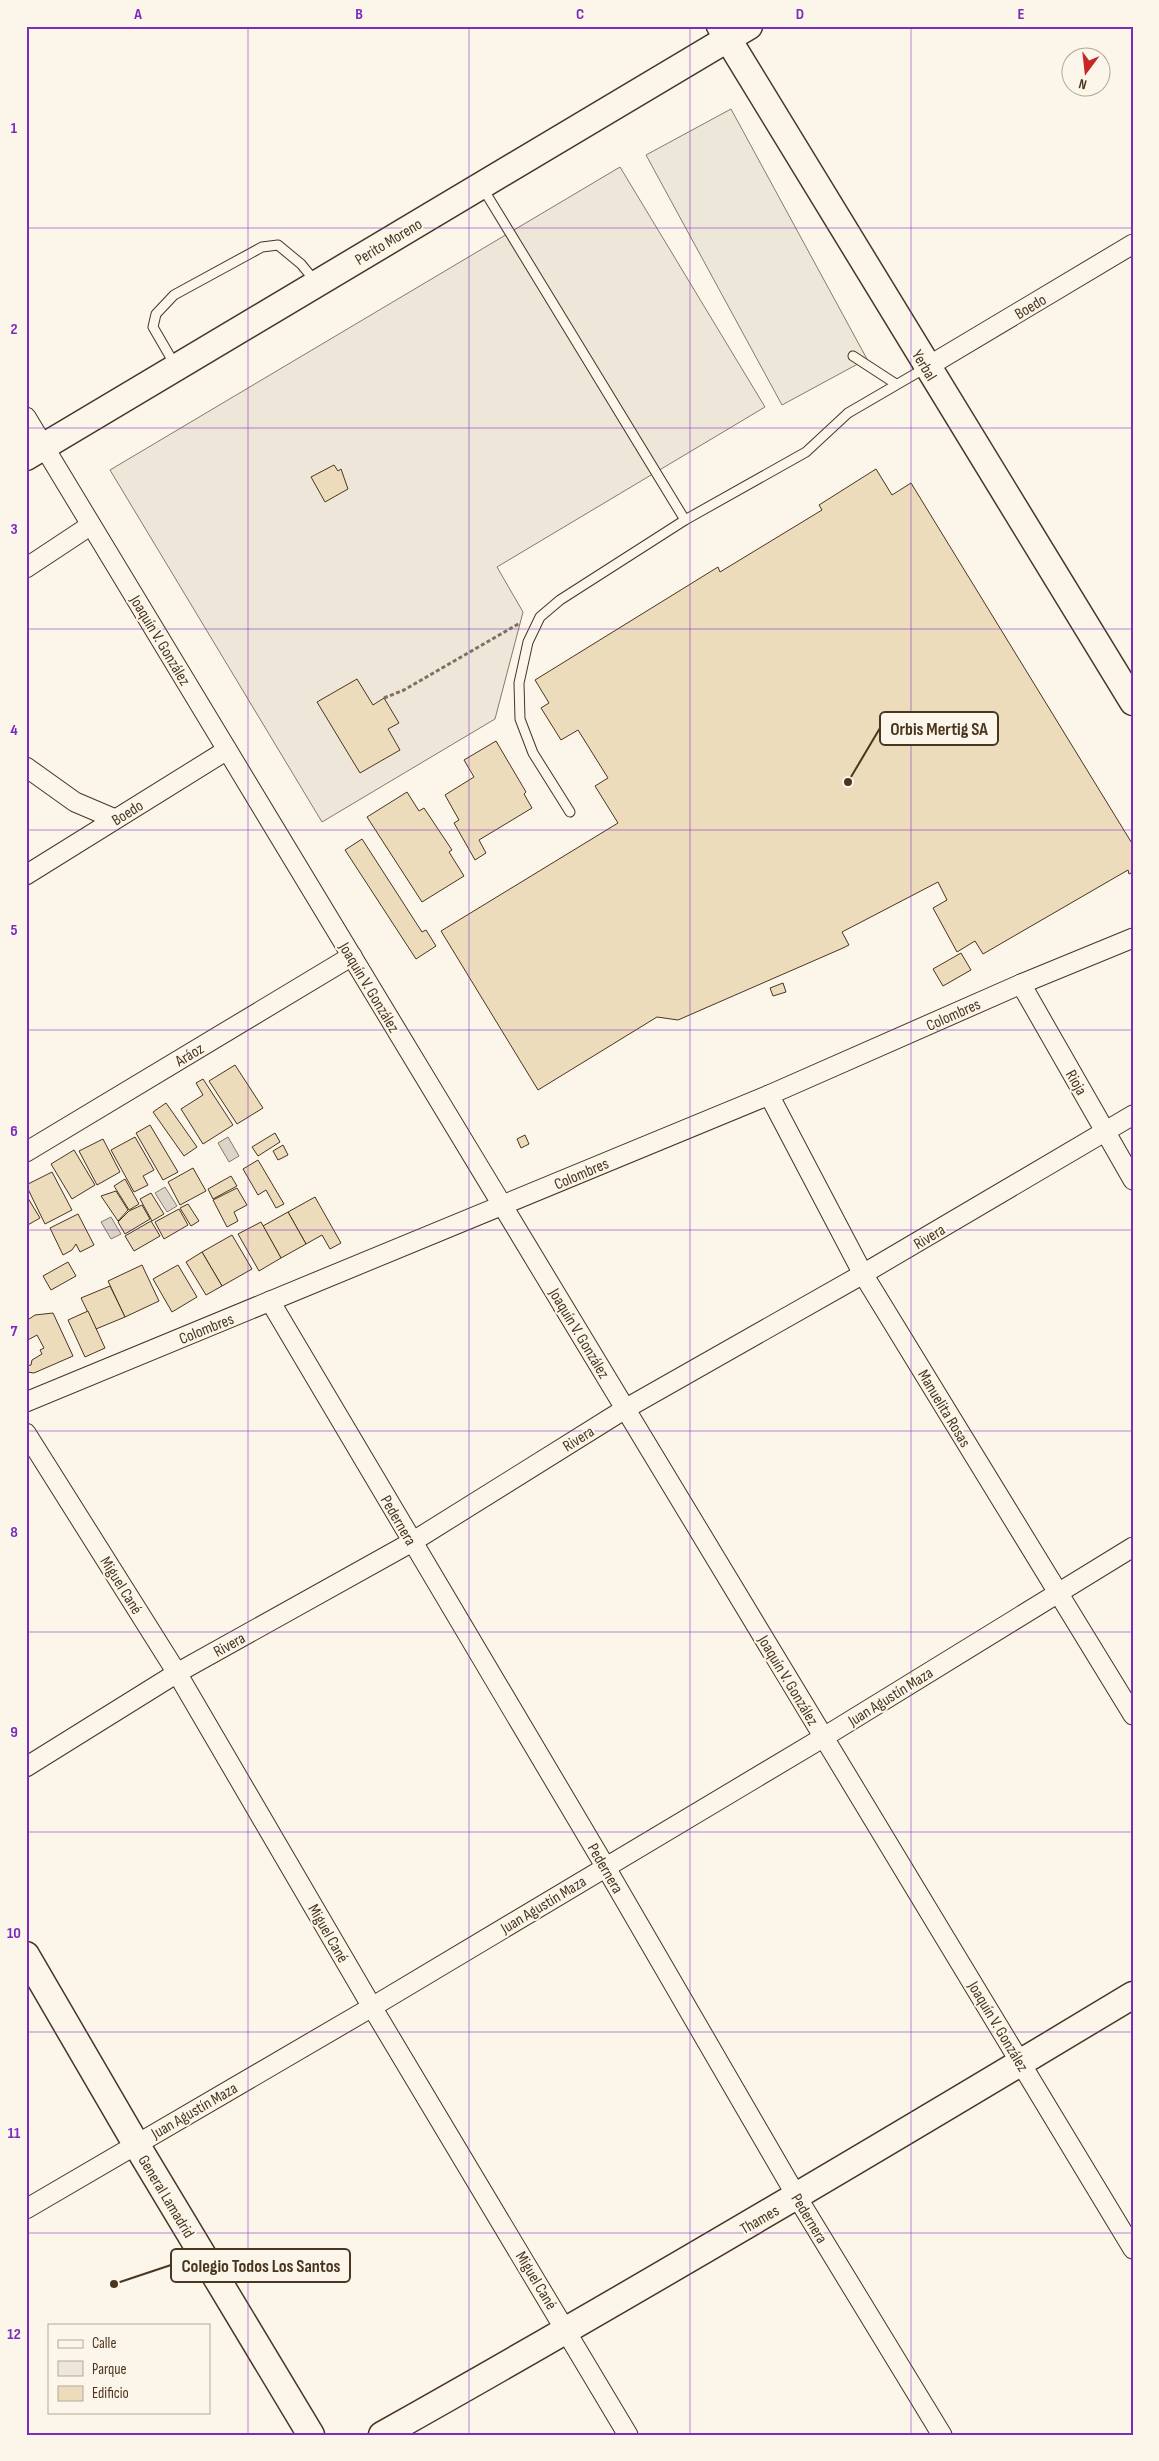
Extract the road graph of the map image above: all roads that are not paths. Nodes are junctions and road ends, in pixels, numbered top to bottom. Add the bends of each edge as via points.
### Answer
1 (732, 31) edge
2 (481, 186) junction
3 (1133, 244) edge
4 (317, 284) junction
5 (853, 356) dead end
6 (177, 367) junction
7 (927, 367) junction
8 (896, 384) junction
9 (26, 417) edge
10 (35, 452) edge
11 (685, 520) junction
12 (91, 525) junction
13 (26, 568) edge
14 (1133, 702) edge
15 (227, 750) junction
16 (26, 766) edge
17 (570, 812) dead end
18 (115, 819) junction
19 (26, 875) edge
20 (1133, 938) edge
21 (352, 956) junction
22 (1021, 984) junction
23 (769, 1095) junction
24 (1133, 1115) edge
25 (1105, 1131) junction
26 (26, 1152) edge
27 (1133, 1180) edge
28 (502, 1206) junction
29 (864, 1274) junction
30 (270, 1301) junction
31 (26, 1402) edge
32 (625, 1409) junction
33 (26, 1433) edge
34 (412, 1542) junction
35 (1133, 1547) edge
36 (1057, 1593) junction
37 (177, 1673) junction
38 (1133, 1715) edge
39 (824, 1737) junction
40 (26, 1767) edge
41 (605, 1866) junction
42 (26, 1955) edge
43 (1133, 1996) edge
44 (372, 2007) junction
45 (1021, 2063) junction
46 (136, 2144) junction
47 (797, 2197) junction
48 (26, 2209) edge
49 (1133, 2249) edge
50 (568, 2330) junction
51 (311, 2435) edge
52 (382, 2435) edge
53 (628, 2435) edge
54 (942, 2435) edge

1 - 2 street, Perito Moreno
1 - 7 street, Yerbal
2 - 4 street, Perito Moreno
2 - 11 lane
3 - 7 street, Boedo
4 - 6 street, Perito Moreno
4 - 6 lane via 301,264 278,245 262,247 174,295 156,314 153,328
5 - 8 lane
6 - 10 street, Perito Moreno
7 - 8 lane
7 - 14 street, Yerbal
8 - 11 lane via 848,413 806,452
9 - 10 street, Joaquín V. González
10 - 12 street, Joaquín V. González
11 - 17 lane via 560,600 540,617 528,642 519,683 520,719 533,753
12 - 13 street
12 - 15 street, Joaquín V. González
15 - 18 street, Boedo
15 - 21 street, Joaquín V. González
16 - 18 street via 75,802
18 - 19 street, Boedo
20 - 22 street, Colombres
21 - 26 street, Aráoz
21 - 28 street, Joaquín V. González
22 - 23 street, Colombres
22 - 25 street, Rioja
23 - 28 street, Colombres
23 - 29 street, Manuelita Rosas
24 - 25 street, Rivera
25 - 27 street, Rioja
25 - 29 street, Rivera
28 - 30 street, Colombres
28 - 32 street, Joaquín V. González
29 - 32 street, Rivera
29 - 36 street, Manuelita Rosas
30 - 31 street, Colombres
30 - 34 street, Pedernera
32 - 34 street, Rivera
32 - 39 street, Joaquín V. González
33 - 37 street, Miguel Cané
34 - 37 street, Rivera
34 - 41 street, Pedernera
35 - 36 street, Juan Agustín Maza
36 - 38 street, Manuelita Rosas
36 - 39 street, Juan Agustín Maza
37 - 40 street, Rivera
37 - 44 street, Miguel Cané
39 - 41 street, Juan Agustín Maza
39 - 45 street, Joaquín V. González
41 - 44 street, Juan Agustín Maza
41 - 47 street, Pedernera
42 - 46 street, General Lamadrid
43 - 45 street, Thames
44 - 46 street, Juan Agustín Maza
44 - 50 street, Miguel Cané
45 - 47 street, Thames
45 - 49 street, Joaquín V. González
46 - 48 street, Juan Agustín Maza
46 - 51 street, General Lamadrid
47 - 50 street, Thames
47 - 54 street, Pedernera
50 - 52 street, Thames
50 - 53 street, Miguel Cané

